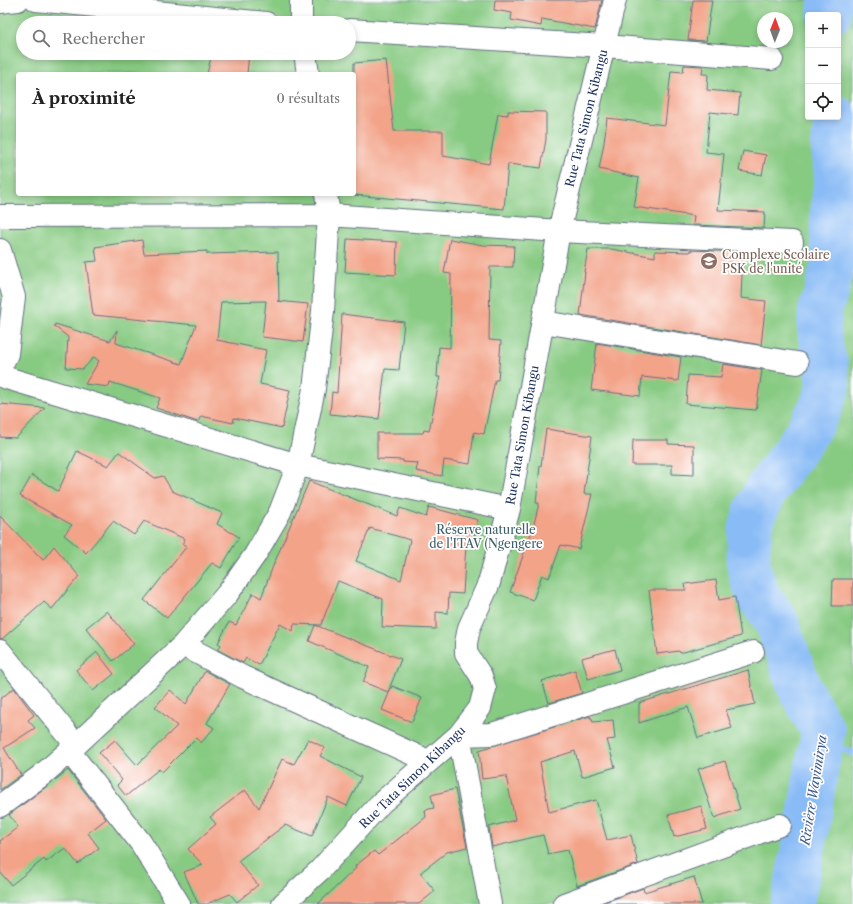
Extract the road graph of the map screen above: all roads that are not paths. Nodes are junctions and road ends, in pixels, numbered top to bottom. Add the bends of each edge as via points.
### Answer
1 (18, 0) edge
2 (36, 0) edge
3 (301, 0) edge
4 (615, 0) edge
5 (0, 2) edge
6 (196, 16) edge
7 (301, 16) edge
8 (356, 30) edge
9 (604, 46) junction
10 (772, 59) dead end
11 (306, 60) edge
12 (308, 72) edge
13 (328, 204) edge
14 (0, 216) edge
15 (559, 230) junction
16 (792, 242) dead end
17 (0, 250) edge
18 (543, 322) junction
19 (797, 363) dead end
20 (0, 368) edge
21 (0, 376) edge
22 (298, 465) junction
23 (509, 509) junction
24 (183, 645) junction
25 (0, 651) edge
26 (753, 652) dead end
27 (459, 735) junction
28 (72, 748) junction
29 (428, 761) junction
30 (0, 806) edge
31 (780, 825) dead end
32 (179, 904) edge
33 (283, 904) edge
34 (490, 904) edge
35 (564, 904) edge

1 - 5 street
2 - 6 street
3 - 7 street
4 - 9 street, Rue Tata Simon Kibangu
8 - 9 street
9 - 10 street
9 - 15 street, Rue Tata Simon Kibangu
11 - 12 street
13 - 14 street
13 - 15 street
13 - 22 street via 323,311 314,389
15 - 16 street
15 - 18 street, Rue Tata Simon Kibangu
17 - 20 street via 14,297 7,354
18 - 19 street
18 - 23 street, Rue Tata Simon Kibangu
21 - 22 street
22 - 23 street
22 - 24 street via 280,512 255,556 228,593
23 - 27 street, Rue Tata Simon Kibangu via 489,583 466,643 466,653 481,676 485,689 480,708
24 - 28 street
24 - 29 street via 242,677
25 - 28 street
26 - 27 street via 492,734
27 - 29 street, Rue Tata Simon Kibangu
27 - 34 street
28 - 30 street via 42,775
28 - 32 street via 141,843
29 - 33 street, Rue Tata Simon Kibangu via 380,804 321,869
31 - 35 street

